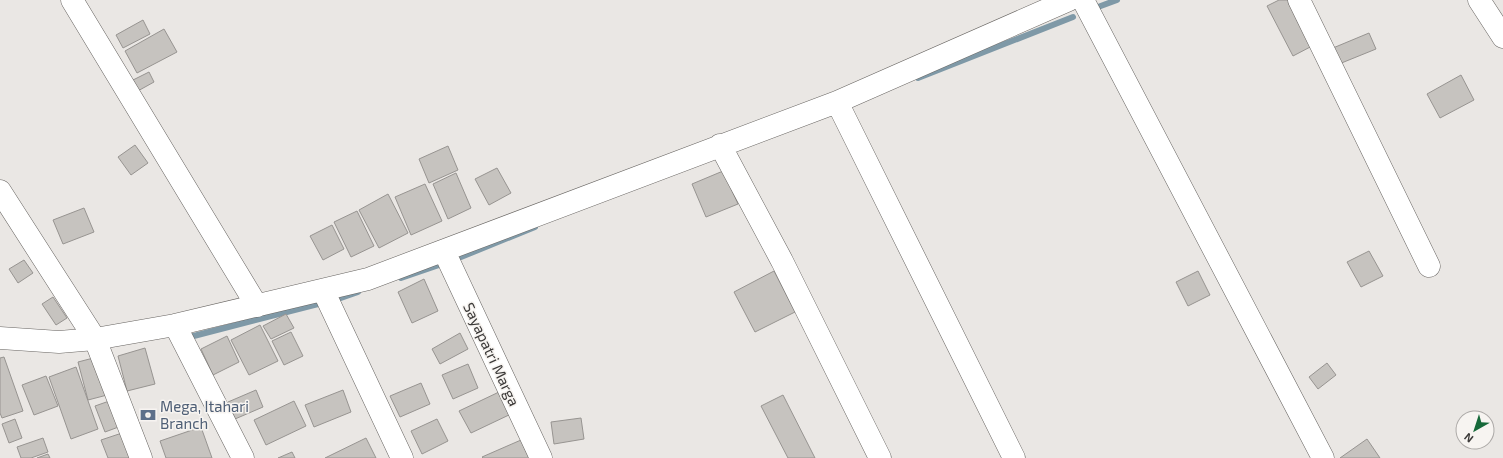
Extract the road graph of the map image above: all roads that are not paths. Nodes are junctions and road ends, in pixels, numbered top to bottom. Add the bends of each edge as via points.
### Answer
1 (72, 0) edge
2 (1069, 0) edge
3 (1083, 0) edge
4 (1299, 0) edge
5 (1479, 0) edge
6 (1503, 37) edge
7 (837, 102) junction
8 (720, 146) junction
9 (0, 191) edge
10 (444, 251) junction
11 (1430, 266) dead end
12 (323, 290) junction
13 (257, 306) junction
14 (175, 325) junction
15 (0, 338) edge
16 (95, 339) junction
17 (141, 458) edge
18 (243, 458) edge
19 (402, 458) edge
20 (541, 458) edge
21 (880, 458) edge
22 (1014, 458) edge
23 (1323, 458) edge

1 - 13 street
2 - 7 street
3 - 23 street
4 - 11 street
5 - 6 street
7 - 8 street
7 - 22 street
8 - 10 street
8 - 21 street via 782,261
9 - 16 street
10 - 12 street via 368,279
10 - 20 street, Sayapatri Marga
12 - 13 street
12 - 19 street
13 - 14 street
14 - 16 street
14 - 18 street
15 - 16 street via 59,342
16 - 17 street

